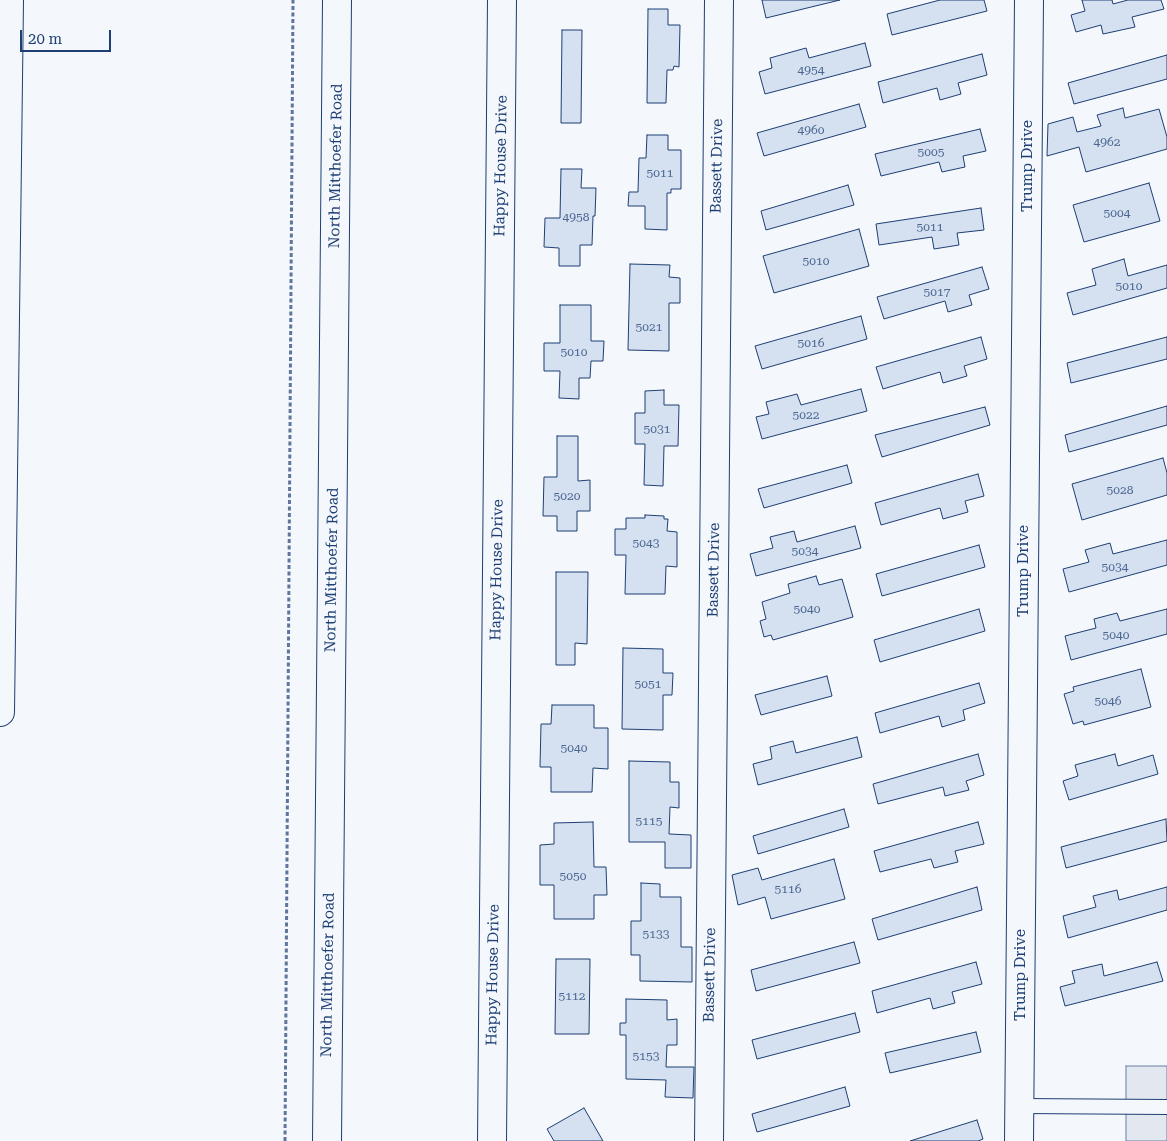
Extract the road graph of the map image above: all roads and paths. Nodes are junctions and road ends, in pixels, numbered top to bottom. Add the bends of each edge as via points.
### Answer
1 (9, 0) edge
2 (293, 0) edge
3 (337, 0) edge
4 (502, 0) edge
5 (719, 0) edge
6 (1029, 0) edge
7 (0, 712) edge
8 (1020, 1106) junction
9 (1167, 1107) edge
10 (285, 1141) edge
11 (327, 1141) edge
12 (492, 1141) edge
13 (708, 1141) edge
14 (1019, 1141) edge

1 - 7 street
2 - 10 path
3 - 11 street, North Mitthoefer Road
4 - 12 street, Happy House Drive
5 - 13 street, Bassett Drive
6 - 8 street, Trump Drive
8 - 9 lane
8 - 14 street, Trump Drive

